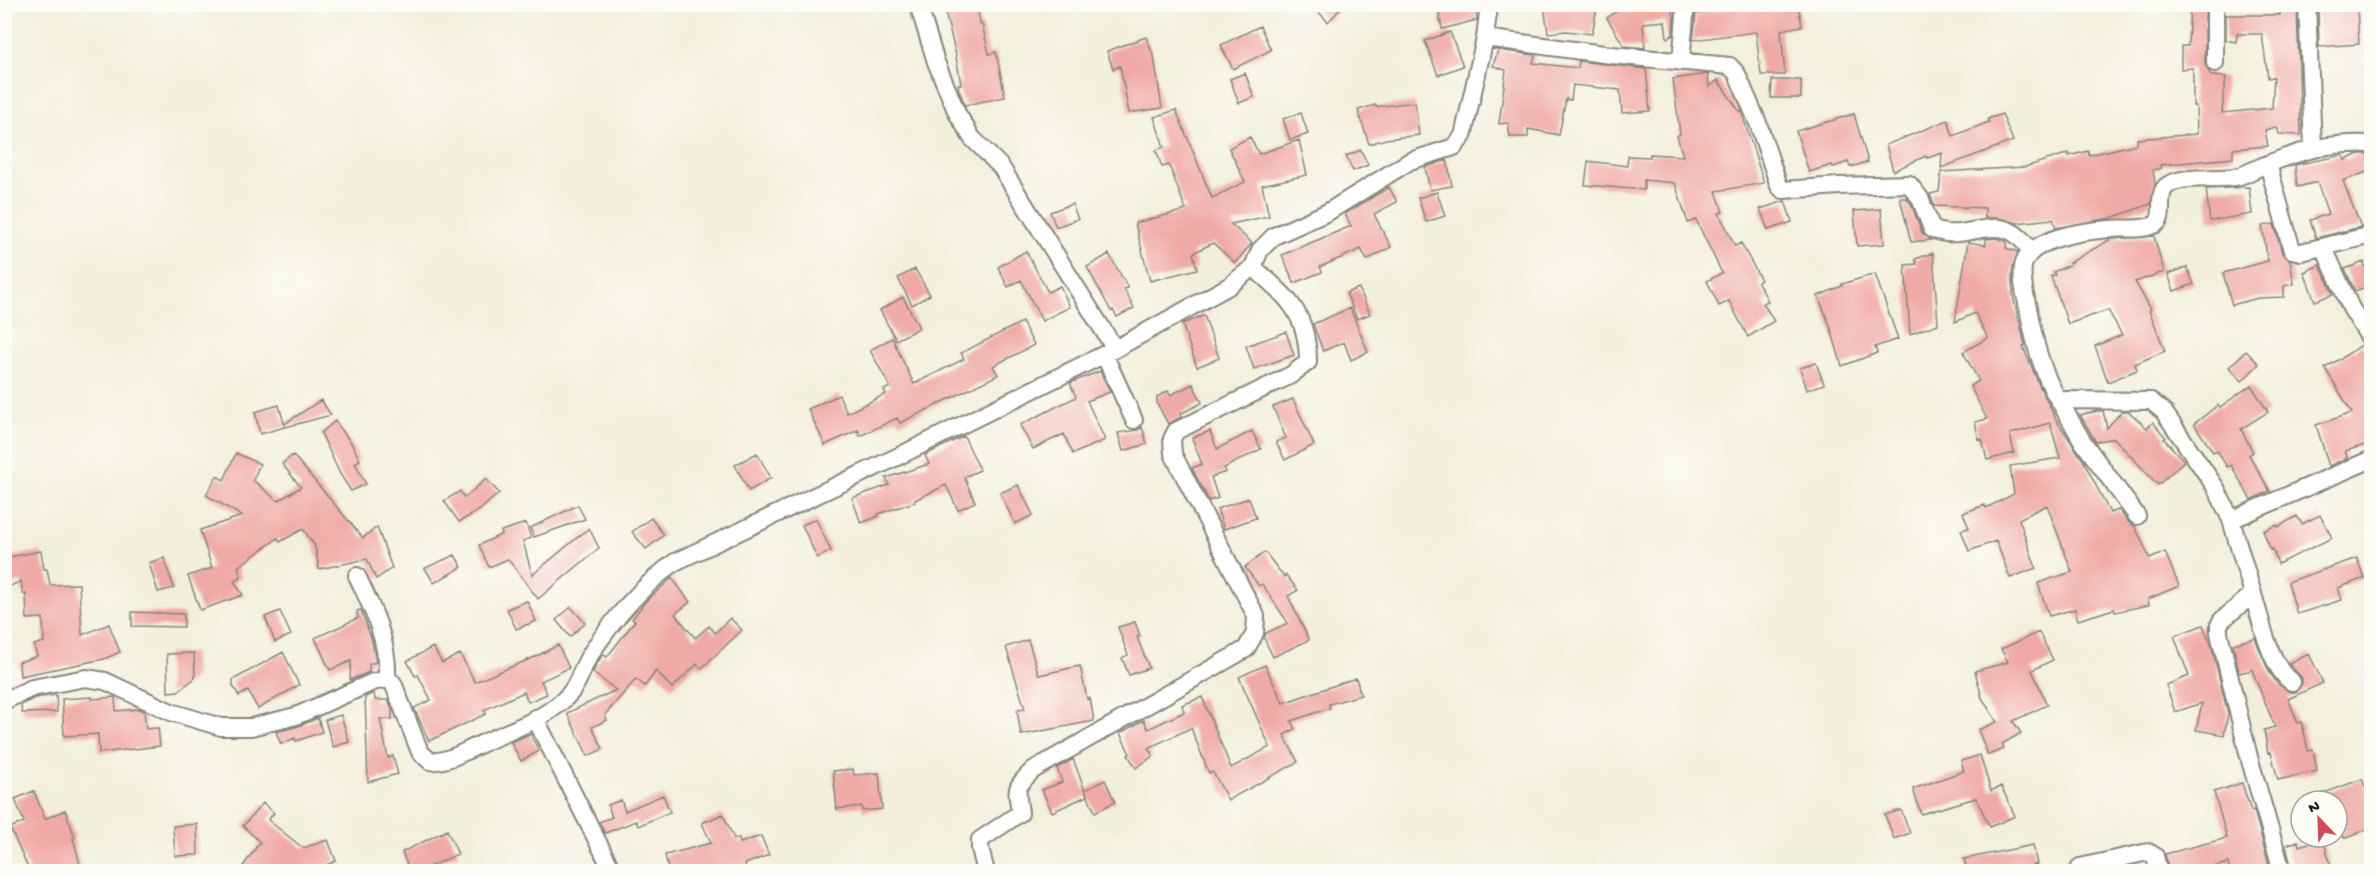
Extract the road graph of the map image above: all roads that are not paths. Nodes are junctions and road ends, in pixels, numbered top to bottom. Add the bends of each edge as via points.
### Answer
1 (918, 4) edge
2 (1490, 4) edge
3 (1686, 4) edge
4 (2214, 4) edge
5 (2307, 4) edge
6 (1485, 38) junction
7 (1681, 62) junction
8 (2215, 63) dead end
9 (2372, 144) edge
10 (2313, 147) junction
11 (2268, 164) junction
12 (2372, 235) edge
13 (2324, 248) junction
14 (2030, 251) junction
15 (1253, 267) junction
16 (2372, 342) edge
17 (1110, 352) junction
18 (2060, 402) junction
19 (1134, 420) dead end
20 (2372, 459) edge
21 (2138, 516) dead end
22 (2231, 520) junction
23 (357, 576) dead end
24 (2253, 594) junction
25 (387, 679) junction
26 (2292, 682) dead end
27 (4, 701) edge
28 (535, 718) junction
29 (2080, 867) dead end
30 (613, 872) edge
31 (986, 872) edge
32 (2159, 872) edge
33 (2279, 872) edge

1 - 17 street via 957,113 972,138 1001,167
2 - 6 street
3 - 7 street
4 - 8 street
5 - 10 street
6 - 7 street
6 - 15 street via 1463,136 1458,143 1449,150 1410,161 1328,212 1274,236 1260,250
7 - 14 street via 1733,69 1783,190 1909,184 1920,198 1932,229 1959,232 2003,228 2022,240
9 - 10 street
10 - 11 street
11 - 13 street via 2292,250
11 - 14 street via 2237,176 2169,184 2163,190 2160,219 2155,225 2073,234
12 - 13 street
13 - 16 street via 2351,308
14 - 18 street via 2023,265 2023,282 2030,321 2047,381
15 - 17 street via 1229,286
15 - 31 street via 1299,312 1308,345 1308,362 1291,375 1176,431 1172,440 1173,453 1256,616 1255,633 1246,649 1033,770 1018,786 1020,813 980,840
17 - 19 street
17 - 28 street via 675,562 650,580 629,603 589,657 571,692
18 - 21 street via 2111,483
18 - 22 street via 2151,401 2164,412 2216,488
20 - 22 street
22 - 24 street
23 - 25 street via 379,628 388,662
24 - 26 street via 2279,669
24 - 33 street via 2222,620 2219,633
25 - 27 street via 296,716 251,727 211,724 171,712 105,681 86,678 32,688
25 - 28 street via 393,683 420,752 430,760 442,761
28 - 30 street
29 - 32 street via 2148,852 2155,856

